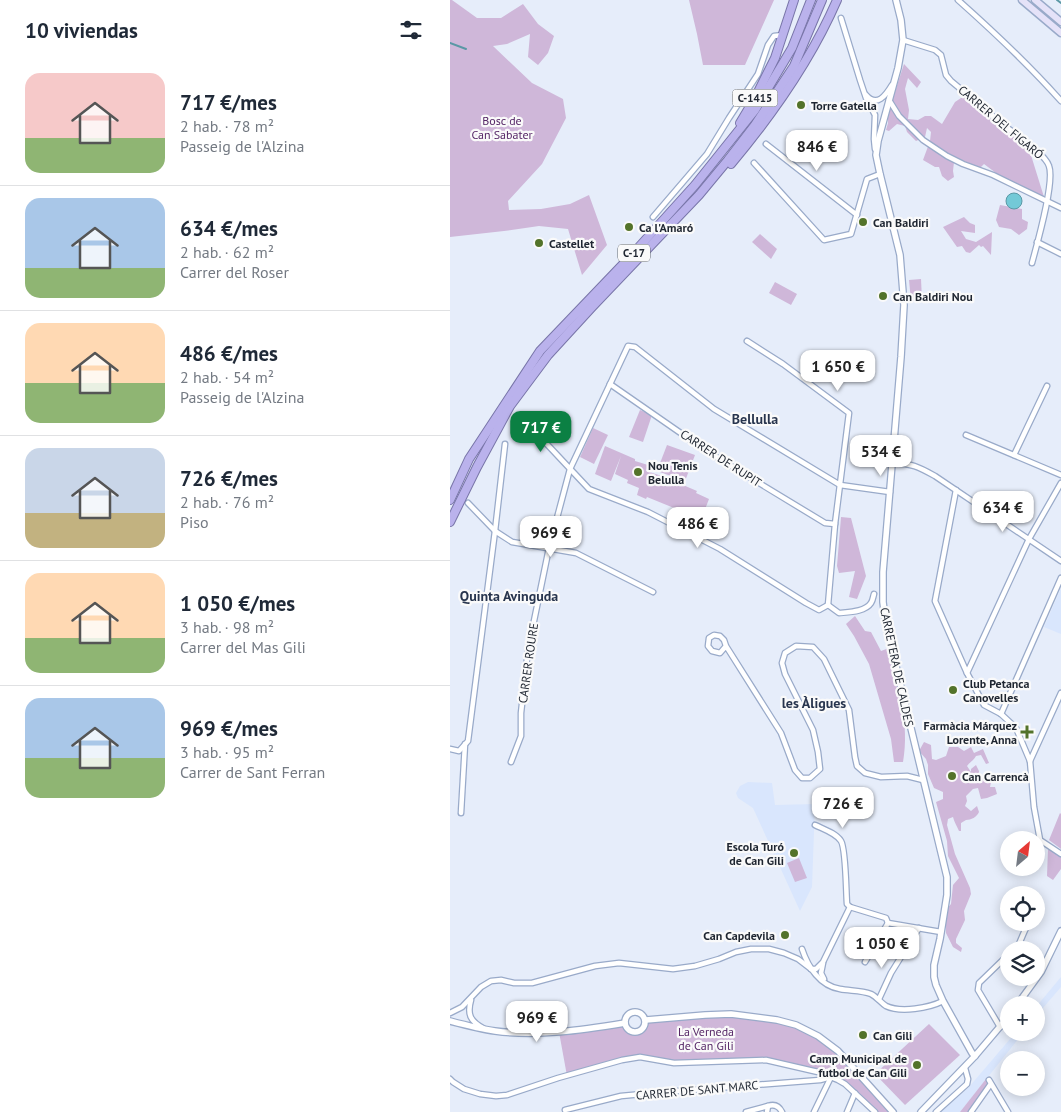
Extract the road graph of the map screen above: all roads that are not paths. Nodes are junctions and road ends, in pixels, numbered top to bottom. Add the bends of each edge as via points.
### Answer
1 (794, 0) edge
2 (811, 0) edge
3 (822, 0) edge
4 (837, 0) edge
5 (896, 0) edge
6 (958, 0) edge
7 (1022, 0) edge
8 (1035, 0) edge
9 (841, 18) dead end
10 (1061, 22) edge
11 (1061, 33) edge
12 (783, 35) junction
13 (903, 40) junction
14 (894, 82) junction
15 (864, 92) junction
16 (889, 100) junction
17 (1061, 101) edge
18 (885, 115) junction
19 (875, 116) junction
20 (766, 144) dead end
21 (876, 155) junction
22 (754, 163) dead end
23 (880, 174) junction
24 (695, 185) junction
25 (699, 196) junction
26 (1047, 201) junction
27 (1061, 208) edge
28 (857, 215) junction
29 (653, 217) dead end
30 (1037, 242) junction
31 (1061, 254) edge
32 (1032, 264) dead end
33 (747, 342) dead end
34 (610, 384) junction
35 (1047, 386) dead end
36 (528, 424) dead end
37 (966, 435) dead end
38 (505, 444) dead end
39 (1014, 455) junction
40 (892, 463) junction
41 (570, 469) junction
42 (1061, 475) edge
43 (1061, 483) edge
44 (840, 484) junction
45 (956, 490) junction
46 (890, 492) junction
47 (450, 500) edge
48 (468, 503) dead end
49 (450, 522) edge
50 (835, 524) junction
51 (495, 531) junction
52 (1029, 540) junction
53 (548, 548) junction
54 (1061, 561) edge
55 (1061, 578) edge
56 (653, 592) dead end
57 (874, 594) dead end
58 (828, 605) junction
59 (726, 646) junction
60 (967, 673) junction
61 (1061, 693) edge
62 (1001, 714) junction
63 (465, 744) junction
64 (450, 749) edge
65 (1030, 761) junction
66 (510, 762) dead end
67 (923, 780) junction
68 (461, 813) dead end
69 (814, 824) dead end
70 (1061, 854) edge
71 (849, 906) junction
72 (888, 923) junction
73 (919, 928) junction
74 (1061, 931) edge
75 (941, 932) junction
76 (798, 959) junction
77 (823, 962) junction
78 (865, 962) dead end
79 (1000, 963) edge
80 (811, 970) junction
81 (825, 983) junction
82 (1024, 996) edge
83 (471, 998) junction
84 (878, 999) junction
85 (943, 1001) junction
86 (450, 1014) edge
87 (646, 1020) junction
88 (450, 1022) edge
89 (625, 1023) junction
90 (1000, 1027) joint
91 (485, 1029) junction
92 (975, 1056) junction
93 (965, 1068) junction
94 (830, 1077) junction
95 (450, 1079) edge
96 (855, 1093) junction
97 (868, 1105) junction
98 (768, 1106) junction
99 (565, 1110) dead end
100 (746, 1112) edge
101 (767, 1112) edge
102 (782, 1112) edge
103 (814, 1112) edge
104 (847, 1112) edge
105 (866, 1112) edge
106 (874, 1112) edge
107 (893, 1112) edge
108 (921, 1112) edge
109 (936, 1112) edge
110 (971, 1112) edge
111 (1008, 1112) edge

1 - 12 highway, C-1415
2 - 24 highway, C-17 via 792,48 755,110
3 - 25 highway, C-17 via 794,66 755,124
4 - 25 highway via 812,51 782,98 729,167
5 - 13 street, CARRETERA DE CALDES
6 - 17 street
7 - 11 main road
8 - 10 main road
9 - 15 street
12 - 24 highway, C-1415 via 755,98 734,133
12 - 29 street via 774,36 768,45 758,74 707,154
13 - 14 street, CARRETERA DE CALDES
13 - 26 street, CARRER DEL FIGARÓ via 935,50 941,55 946,75 951,81 1045,158 1050,166
14 - 15 street via 886,95 875,101
14 - 16 street, CARRETERA DE CALDES
15 - 19 street
16 - 18 street, CARRETERA DE CALDES
16 - 26 street via 899,116 923,140 947,156
18 - 19 street via 882,118
18 - 21 street, CARRETERA DE CALDES
19 - 21 street
20 - 28 street
21 - 23 street, CARRETERA DE CALDES
22 - 28 street via 824,240 851,234
23 - 28 street via 867,180
23 - 40 street, CARRETERA DE CALDES via 900,255 904,305
24 - 47 highway, C-17 via 540,351 470,459
25 - 49 highway, C-17 via 548,355 510,406
26 - 27 street
26 - 30 street, CARRER DEL FIGARÓ
30 - 31 street
30 - 32 street, CARRER DEL FIGARÓ
33 - 44 street via 783,364 849,413
34 - 41 street, CARRER ROURE
34 - 44 street, CARRER ROURE via 628,346 635,347 714,409
34 - 50 street, CARRER DE RUPIT via 708,452 825,523
35 - 39 street
36 - 41 street
37 - 39 street
38 - 51 street
39 - 42 street
40 - 45 street via 917,466
40 - 46 street, CARRETERA DE CALDES
41 - 53 street, CARRER ROURE
41 - 58 street via 589,488 648,512 720,549 813,607 819,610
43 - 52 street
44 - 46 street
44 - 50 street
45 - 52 street
45 - 60 street via 935,600
46 - 67 street, CARRETERA DE CALDES via 883,572 884,611
48 - 51 street
50 - 58 street
51 - 53 street via 512,542
51 - 63 street via 468,741
52 - 54 street
52 - 60 street
53 - 56 street via 576,553
53 - 66 street, CARRER ROURE via 528,650 521,736
55 - 62 street
57 - 58 street via 871,603 854,612 839,613
59 - 59 street via 720,636 709,638 708,646 712,652 720,653
59 - 67 street via 781,733 795,770 802,778 810,778 820,769 813,730 782,663 785,653 796,646 813,647 824,658 849,710 854,757 858,766 865,773 881,777 907,776
60 - 62 street via 984,705
61 - 65 street
62 - 65 street via 1016,728
63 - 64 street via 459,751
63 - 68 street
65 - 70 street via 1040,840
67 - 75 street, CARRETERA DE CALDES via 947,877
69 - 71 street via 842,841
71 - 72 street via 886,918
71 - 77 street
72 - 73 street
72 - 78 street
73 - 75 street
73 - 84 street
74 - 82 street via 1041,972
75 - 85 street, CARRETERA DE CALDES via 934,977
76 - 80 street
76 - 80 street via 802,949
76 - 83 street via 769,949 751,949 719,960 673,969 619,963 532,983 491,981
77 - 80 street
77 - 81 street via 821,973
79 - 90 street via 979,983 978,990
80 - 81 street
81 - 84 street
83 - 86 street
83 - 91 street via 470,1015
84 - 85 street via 894,1008 906,1009
85 - 92 street, CARRETERA DE CALDES
87 - 89 street via 633,1012
87 - 89 street via 639,1032 630,1031
87 - 107 street via 730,1014 796,1025 838,1051
88 - 91 street
89 - 91 street via 559,1032
90 - 92 street
92 - 93 street
93 - 108 street
93 - 109 street via 967,1084
94 - 95 street via 766,1060 674,1063 640,1057 558,1078 508,1095 480,1094 464,1089
94 - 96 street
94 - 99 street, CARRER DE SANT MARC via 629,1095
94 - 103 street
96 - 97 street
96 - 104 street
97 - 105 street
97 - 106 street
98 - 100 street
98 - 101 street
98 - 102 street via 777,1106
110 - 111 street via 990,1082

